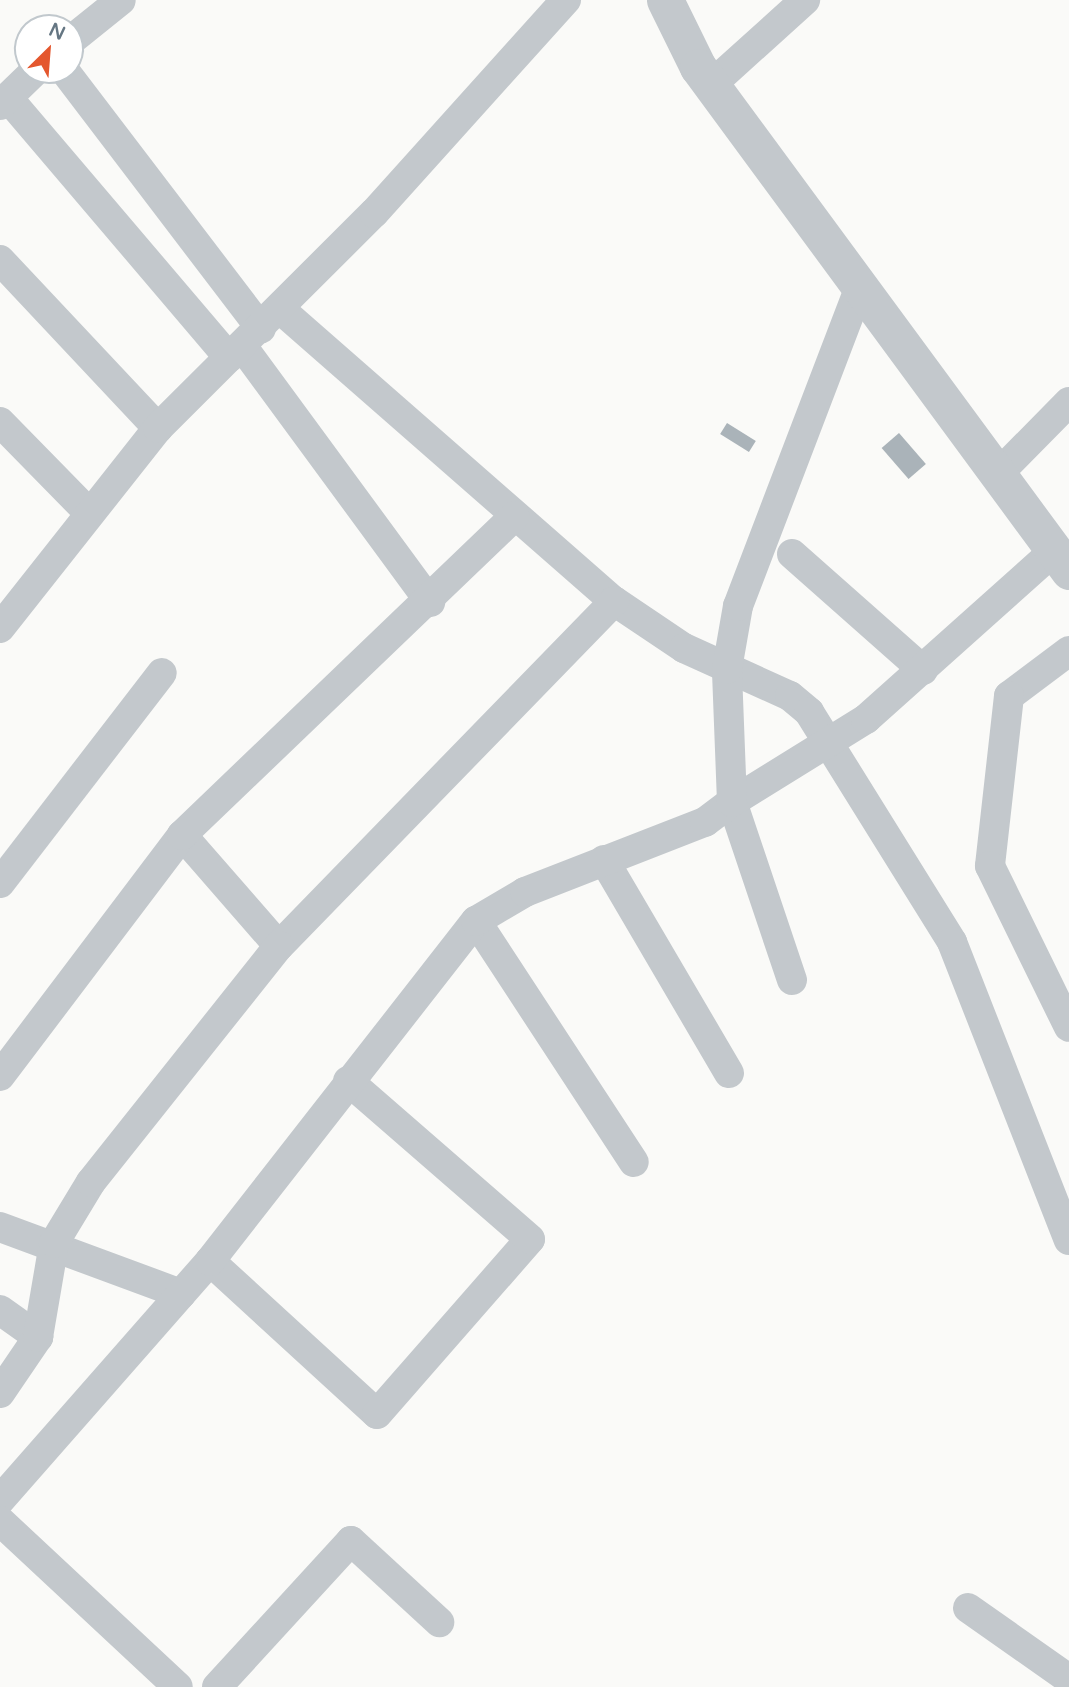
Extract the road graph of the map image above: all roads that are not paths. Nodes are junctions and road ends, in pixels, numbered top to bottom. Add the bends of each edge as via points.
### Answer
1 (121, 0) edge
2 (566, 0) edge
3 (664, 0) edge
4 (805, 0) edge
5 (84, 30) edge
6 (22, 84) edge
7 (74, 84) edge
8 (711, 85) junction
9 (4, 101) edge
10 (0, 261) edge
11 (860, 287) junction
12 (253, 336) junction
13 (1069, 402) edge
14 (0, 422) edge
15 (158, 428) junction
16 (998, 474) junction
17 (88, 512) junction
18 (515, 516) junction
19 (792, 554) dead end
20 (1062, 561) edge
21 (614, 601) junction
22 (430, 602) junction
23 (4, 614) edge
24 (1069, 651) edge
25 (727, 669) junction
26 (923, 670) junction
27 (162, 673) dead end
28 (833, 743) junction
29 (732, 802) junction
30 (182, 835) junction
31 (604, 860) junction
32 (0, 883) edge
33 (476, 921) junction
34 (279, 946) junction
35 (792, 980) dead end
36 (1069, 1027) edge
37 (729, 1073) dead end
38 (0, 1076) edge
39 (348, 1082) junction
40 (634, 1162) dead end
41 (0, 1227) edge
42 (1069, 1240) edge
43 (54, 1243) junction
44 (210, 1261) junction
45 (181, 1294) junction
46 (0, 1310) edge
47 (38, 1337) junction
48 (0, 1393) edge
49 (0, 1500) edge
50 (0, 1521) edge
51 (968, 1608) dead end
52 (439, 1622) dead end
53 (1069, 1679) edge
54 (178, 1687) edge
55 (217, 1687) edge

1 - 5 street
2 - 12 street
3 - 8 street
4 - 8 street
6 - 9 street
7 - 12 street
8 - 11 street
9 - 12 street
10 - 15 street
11 - 16 street
11 - 25 street via 738,606
12 - 15 street
12 - 18 street
12 - 22 street
13 - 16 street
14 - 17 street
15 - 17 street
16 - 20 street
17 - 23 street
18 - 21 street
18 - 22 street
19 - 26 street
20 - 26 street
21 - 25 street
21 - 34 street
22 - 30 street
24 - 36 street via 1009,696 990,866
25 - 28 street via 790,696
25 - 29 street
26 - 28 street
27 - 32 street
28 - 29 street
28 - 42 street via 952,942
29 - 31 street via 705,822
29 - 35 street
30 - 34 street
30 - 38 street
31 - 33 street
31 - 37 street
33 - 39 street
33 - 40 street
34 - 43 street via 91,1182
39 - 44 street
39 - 44 street via 530,1239 377,1414
41 - 43 street
43 - 45 street
43 - 47 street
44 - 45 street
45 - 49 street
46 - 47 street
47 - 48 street
50 - 54 street
51 - 53 street
52 - 55 street via 351,1541

